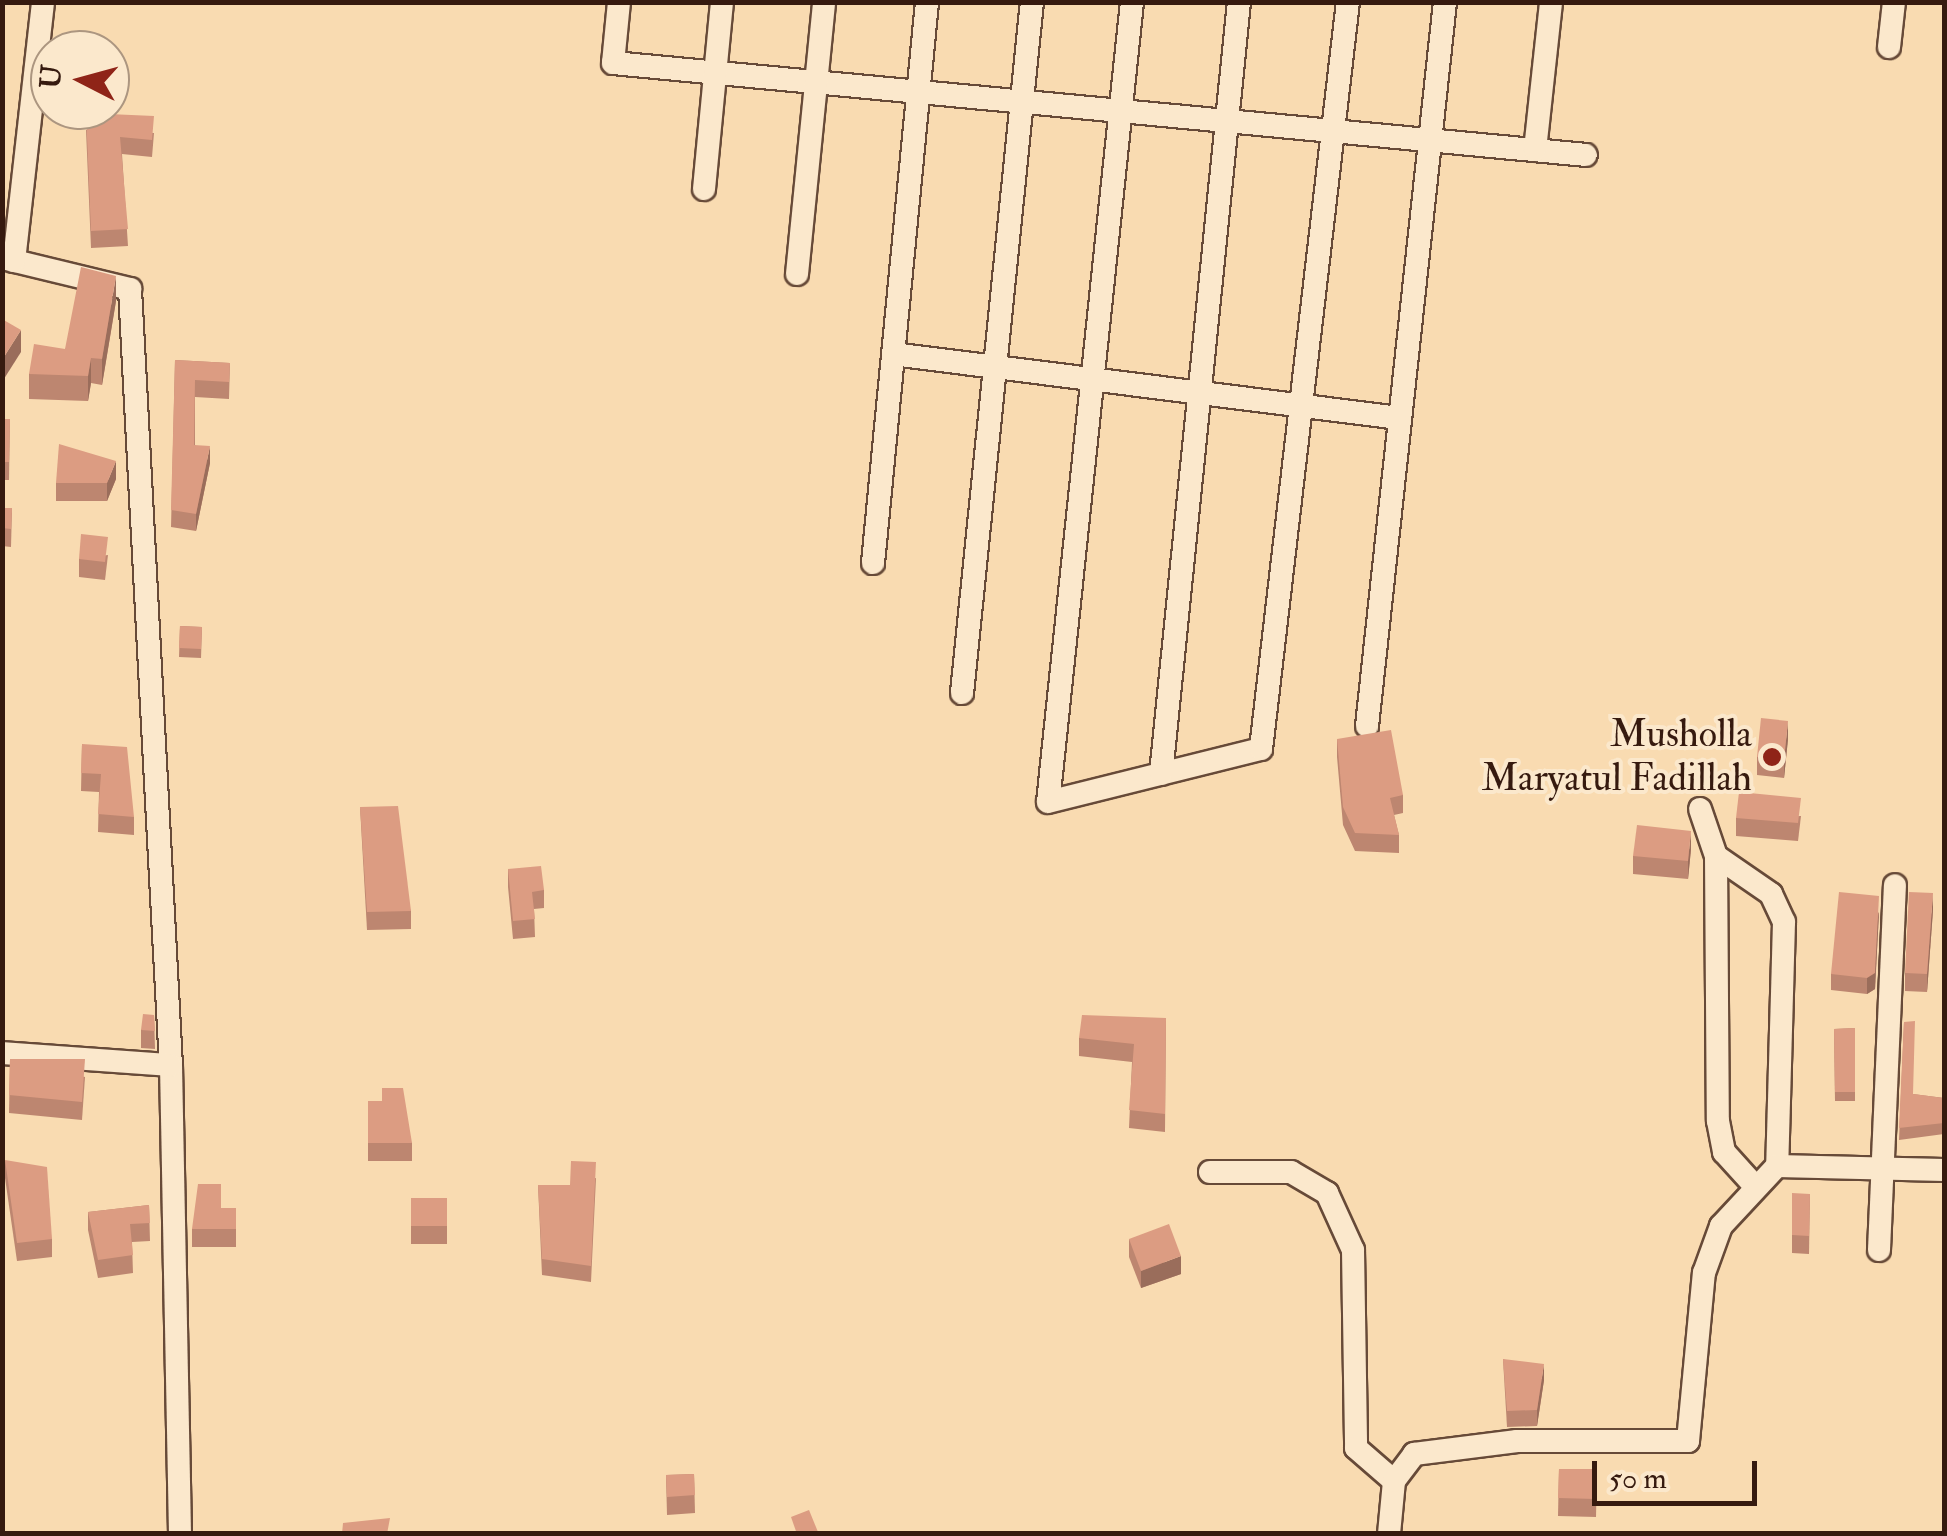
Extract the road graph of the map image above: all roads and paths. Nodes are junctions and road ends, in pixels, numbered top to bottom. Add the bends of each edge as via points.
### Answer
1 (43, 2) edge
2 (619, 2) edge
3 (722, 2) edge
4 (824, 2) edge
5 (928, 2) edge
6 (1032, 2) edge
7 (1132, 2) edge
8 (1239, 2) edge
9 (1348, 2) edge
10 (1444, 2) edge
11 (1551, 2) edge
12 (1894, 2) edge
13 (1889, 47) dead end
14 (716, 72) junction
15 (816, 82) junction
16 (919, 92) junction
17 (1022, 102) junction
18 (1120, 111) junction
19 (1227, 122) junction
20 (1336, 132) junction
21 (1428, 141) junction
22 (1535, 150) junction
23 (1586, 156) dead end
24 (704, 189) dead end
25 (8, 259) edge
26 (797, 274) dead end
27 (894, 354) junction
28 (995, 367) junction
29 (1092, 379) junction
30 (1199, 393) junction
31 (1299, 406) junction
32 (1398, 418) junction
33 (873, 563) dead end
34 (962, 694) dead end
35 (1366, 726) dead end
36 (1161, 774) junction
37 (1700, 808) dead end
38 (1716, 856) junction
39 (1894, 885) dead end
40 (2, 1053) edge
41 (171, 1065) junction
42 (1777, 1166) junction
43 (1884, 1169) junction
44 (1944, 1170) edge
45 (1210, 1172) dead end
46 (1753, 1184) junction
47 (1879, 1250) dead end
48 (1394, 1481) junction
49 (180, 1534) edge
50 (1389, 1534) edge

1 - 25 street
2 - 14 street via 613,63
3 - 14 street
4 - 15 street
5 - 16 street
6 - 17 street
7 - 18 street
8 - 19 street
9 - 20 street
10 - 21 street
11 - 22 street
12 - 13 street
14 - 15 street
14 - 24 street
15 - 16 street
15 - 26 street
16 - 17 street
16 - 27 street
17 - 18 street
17 - 28 street
18 - 19 street
18 - 29 street
19 - 20 street
19 - 30 street
20 - 21 street
20 - 31 street
21 - 22 street
21 - 32 street
22 - 23 street
25 - 41 street via 130,289
27 - 28 street
27 - 33 street
28 - 29 street
28 - 34 street
29 - 30 street
29 - 36 street via 1048,802
30 - 31 street
30 - 36 street
31 - 32 street
31 - 36 street via 1261,749
32 - 35 street
37 - 38 street
38 - 42 street via 1771,894 1784,922
38 - 46 street via 1718,1121 1724,1152
39 - 43 street
40 - 41 street
41 - 49 street
42 - 43 street
42 - 46 street
43 - 44 street
43 - 47 street
45 - 48 street via 1291,1172 1328,1194 1353,1250 1356,1448
46 - 48 street via 1720,1226 1704,1273 1688,1441 1432,1449 1400,1465
48 - 50 street

